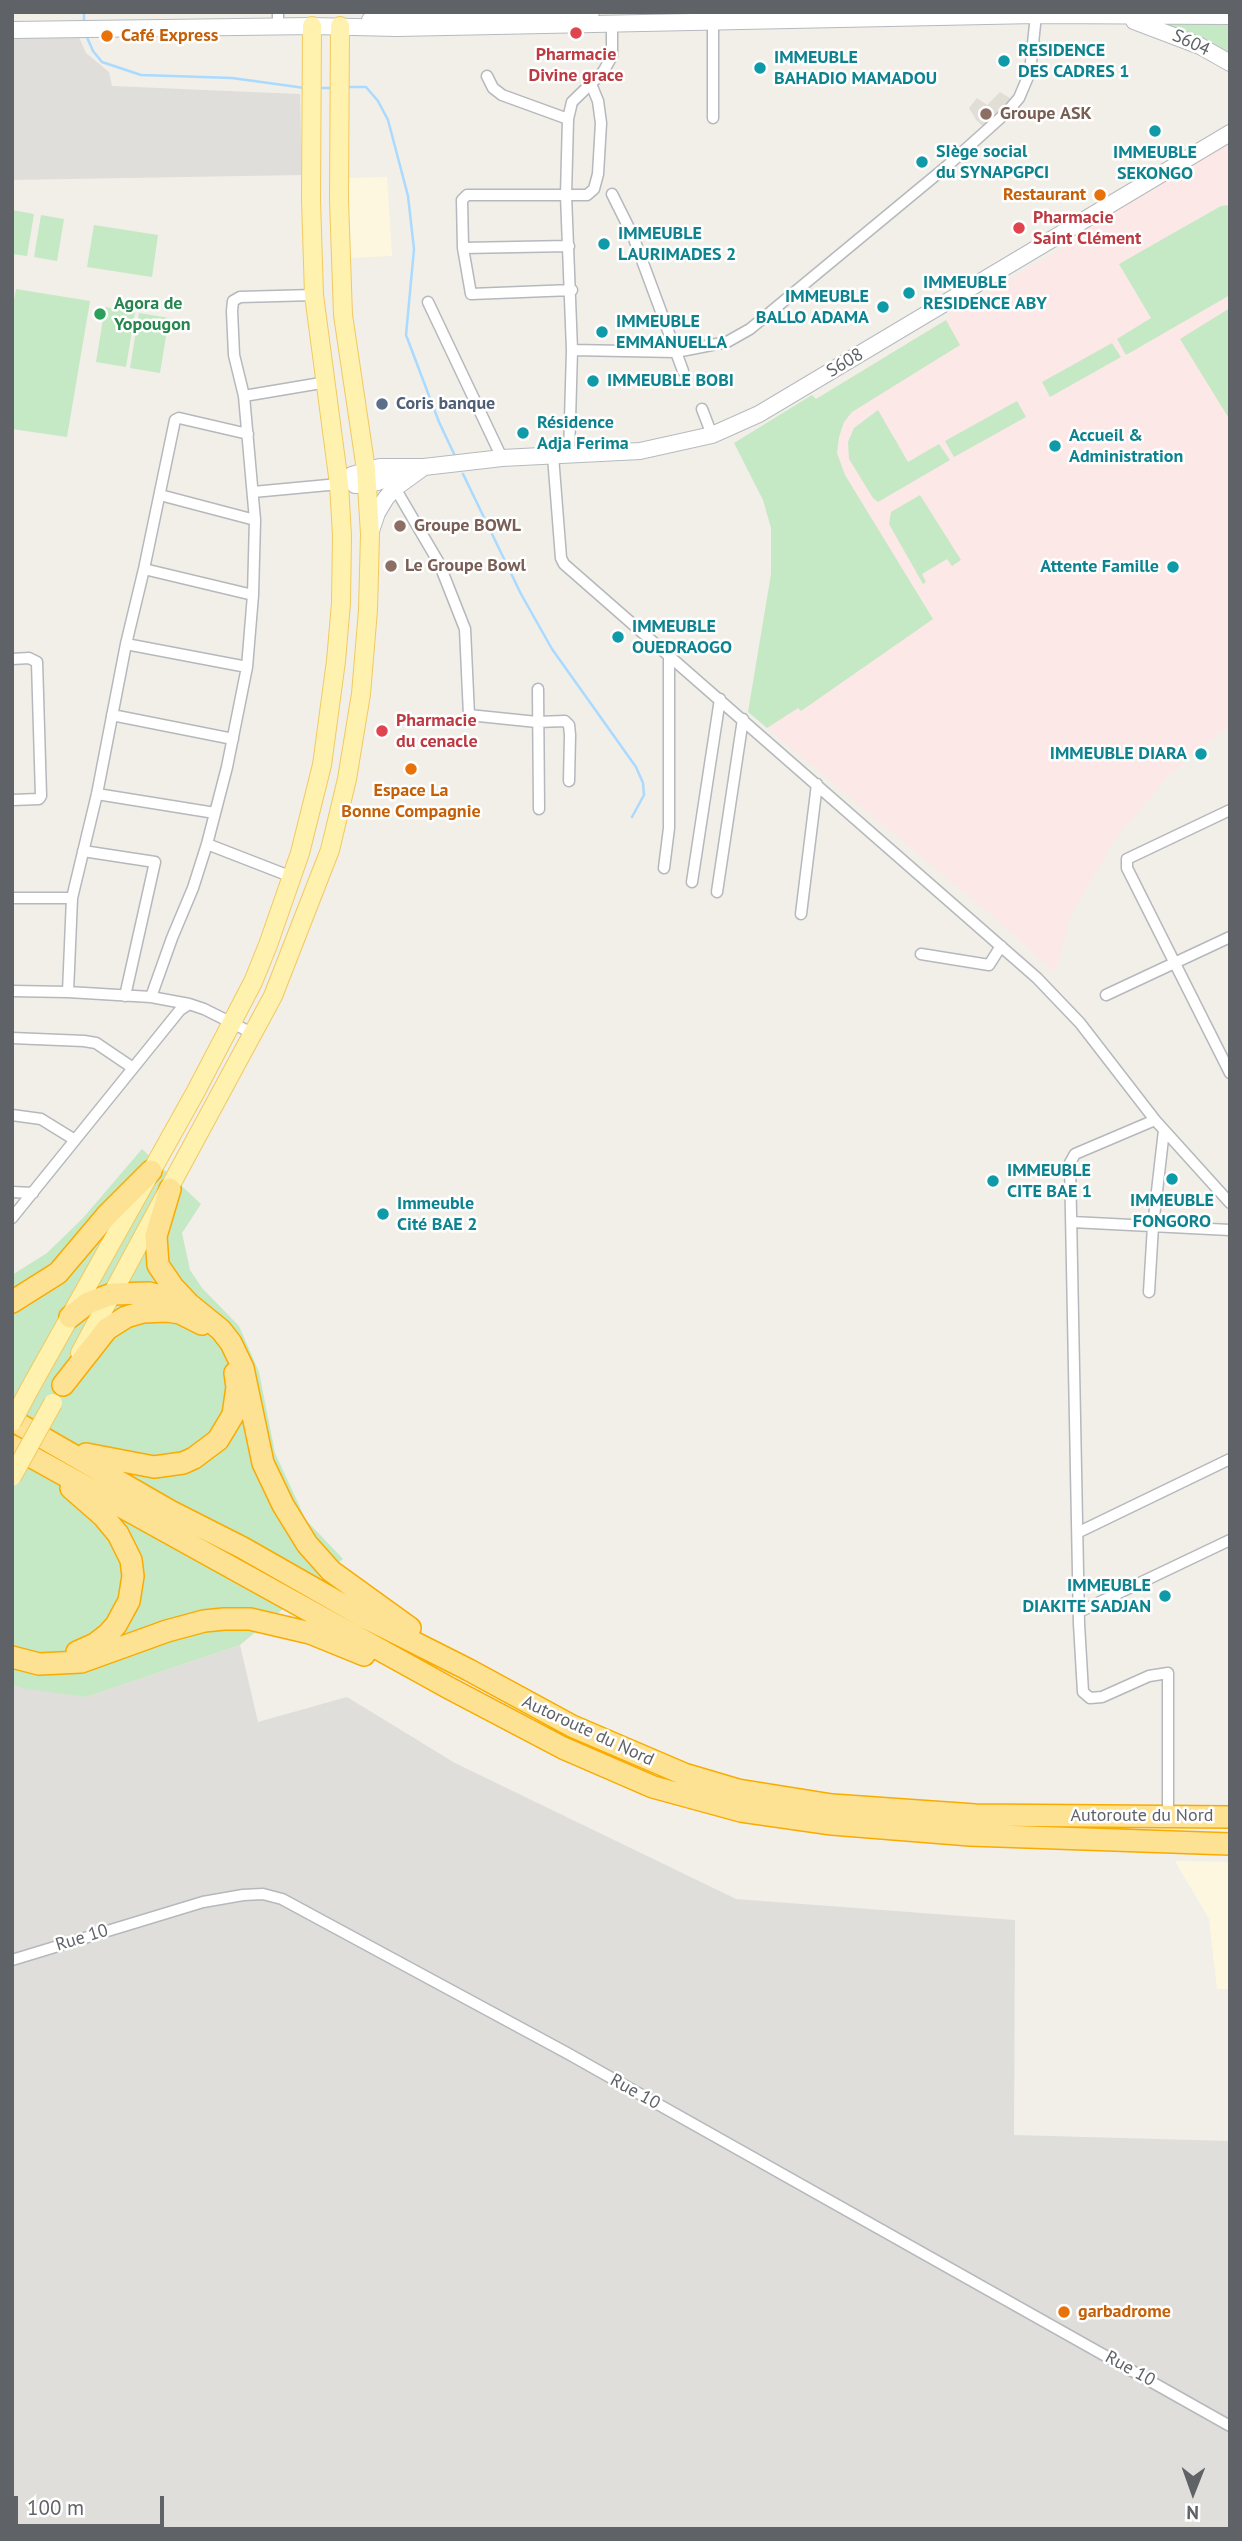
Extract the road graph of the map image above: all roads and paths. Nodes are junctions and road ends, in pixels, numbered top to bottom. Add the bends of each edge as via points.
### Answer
1 (591, 12) edge
2 (1036, 15) junction
3 (1111, 15) junction
4 (1230, 16) edge
5 (741, 17) edge
6 (278, 20) edge
7 (713, 23) junction
8 (312, 26) junction
9 (340, 26) junction
10 (612, 26) junction
11 (12, 30) edge
12 (1230, 63) edge
13 (487, 76) dead end
14 (591, 84) junction
15 (568, 118) junction
16 (713, 118) dead end
17 (1228, 131) edge
18 (612, 194) dead end
19 (566, 195) junction
20 (311, 200) junction
21 (339, 200) junction
22 (569, 246) junction
23 (463, 248) junction
24 (572, 290) junction
25 (314, 295) junction
26 (428, 303) dead end
27 (572, 351) junction
28 (676, 352) junction
29 (683, 370) dead end
30 (327, 382) junction
31 (243, 396) junction
32 (702, 409) dead end
33 (248, 434) junction
34 (712, 435) junction
35 (561, 455) junction
36 (502, 458) junction
37 (424, 467) junction
38 (367, 477) junction
39 (339, 484) junction
40 (395, 488) junction
41 (253, 492) junction
42 (160, 495) junction
43 (254, 520) junction
44 (370, 534) junction
45 (144, 569) junction
46 (253, 595) junction
47 (126, 644) junction
48 (669, 655) junction
49 (12, 659) edge
50 (247, 667) junction
51 (538, 690) dead end
52 (720, 699) junction
53 (113, 715) junction
54 (743, 719) junction
55 (537, 722) junction
56 (233, 739) junction
57 (569, 780) dead end
58 (817, 784) junction
59 (97, 794) junction
60 (12, 800) edge
61 (539, 809) dead end
62 (1230, 810) edge
63 (215, 813) junction
64 (207, 844) junction
65 (83, 851) junction
66 (664, 868) dead end
67 (292, 877) junction
68 (692, 882) dead end
69 (717, 892) dead end
70 (12, 898) edge
71 (72, 898) junction
72 (801, 914) dead end
73 (1230, 937) edge
74 (268, 945) junction
75 (1001, 946) junction
76 (292, 952) junction
77 (921, 954) dead end
78 (1175, 963) junction
79 (12, 991) edge
80 (68, 992) junction
81 (1106, 995) dead end
82 (125, 996) junction
83 (151, 998) junction
84 (188, 1004) junction
85 (231, 1023) junction
86 (254, 1034) junction
87 (12, 1038) edge
88 (133, 1068) junction
89 (1229, 1068) edge
90 (12, 1115) edge
91 (1155, 1120) junction
92 (1164, 1130) junction
93 (75, 1140) junction
94 (151, 1171) junction
95 (170, 1188) junction
96 (12, 1192) edge
97 (33, 1194) junction
98 (1230, 1203) edge
99 (12, 1218) edge
100 (1072, 1222) junction
101 (1153, 1226) junction
102 (1230, 1230) edge
103 (1149, 1292) dead end
104 (112, 1294) junction
105 (12, 1301) edge
106 (189, 1304) junction
107 (71, 1317) junction
108 (58, 1394) junction
109 (12, 1421) edge
110 (12, 1446) edge
111 (62, 1447) junction
112 (34, 1458) junction
113 (1230, 1459) edge
114 (12, 1477) edge
115 (1079, 1532) junction
116 (1230, 1541) edge
117 (1081, 1611) junction
118 (12, 1643) edge
119 (12, 1657) edge
120 (468, 1670) junction
121 (449, 1688) junction
122 (1168, 1815) junction
123 (1230, 1817) edge
124 (1230, 1844) edge
125 (12, 1960) edge
126 (1230, 2426) edge

1 - 9 street via 397,16
2 - 3 street
2 - 5 street
2 - 28 street via 1030,72 1019,98 999,120 750,329 727,342
3 - 4 street
3 - 12 street, S604 via 1169,33
5 - 7 street
6 - 8 street
6 - 11 street
7 - 10 street
7 - 16 street
8 - 9 street
8 - 20 main road
9 - 10 street
9 - 21 main road
10 - 14 street via 612,56
13 - 15 street via 502,95
14 - 15 street via 572,102
14 - 19 street via 601,123 598,174 587,195
15 - 19 street
17 - 34 street, S608 via 759,414
18 - 28 street via 633,236
19 - 22 street
19 - 23 street via 464,197
20 - 21 main road
20 - 25 main road
21 - 38 main road via 343,315
22 - 23 street
22 - 24 street
23 - 24 street via 473,295
24 - 27 street
25 - 30 main road
25 - 31 street via 233,301 234,355
26 - 36 street
27 - 28 street
27 - 35 street
28 - 29 street
30 - 31 street
30 - 39 main road
31 - 33 street
32 - 34 street
33 - 41 street
33 - 42 street via 176,418
34 - 35 street, S608 via 640,451
35 - 36 street, S608
35 - 48 street via 562,561
36 - 37 street, S608
37 - 38 street, S608 via 380,467
37 - 40 street, S608
38 - 39 street, S608 via 352,475
38 - 44 main road
39 - 41 street
39 - 67 main road via 341,603 334,686 322,765
40 - 44 street, S608 via 377,513
40 - 55 street via 439,563 466,629 469,715
41 - 43 street
42 - 43 street
42 - 45 street
43 - 46 street
44 - 76 main road via 361,694 347,779 330,850
45 - 46 street
45 - 47 street
46 - 50 street
47 - 50 street
47 - 53 street
48 - 52 street
48 - 66 street via 669,828
49 - 60 street via 37,662 41,796
50 - 56 street
51 - 55 street
52 - 54 street
52 - 68 street
53 - 56 street
53 - 59 street
54 - 58 street
54 - 69 street
55 - 57 street via 565,721 569,725
55 - 61 street
56 - 63 street
58 - 72 street
58 - 75 street
59 - 63 street
59 - 65 street
62 - 78 street via 1127,859 1127,868
63 - 64 street
64 - 67 street
64 - 83 street
65 - 71 street
65 - 82 street via 155,862
67 - 74 main road
70 - 71 street
71 - 80 street
73 - 78 street
74 - 76 street
74 - 85 main road
75 - 77 street via 989,965
75 - 91 street via 1080,1023
76 - 86 main road
78 - 81 street
78 - 89 street
79 - 80 street
80 - 82 street
82 - 83 street
83 - 84 street
84 - 85 street
84 - 88 street
85 - 86 street
85 - 94 main road
86 - 95 main road
87 - 88 street via 96,1043
88 - 93 street
90 - 93 street via 41,1119
91 - 92 street
91 - 100 street via 1072,1157
92 - 98 street
92 - 101 street
93 - 97 street
94 - 105 highway via 58,1273
94 - 107 main road
95 - 104 main road
95 - 106 highway via 156,1236 158,1265
96 - 97 street
97 - 99 street
100 - 101 street
100 - 115 street
101 - 102 street
101 - 103 street
104 - 106 highway via 149,1293
104 - 107 highway via 88,1303
104 - 108 main road
106 - 120 highway via 231,1343 243,1368 263,1463 307,1544 331,1572
107 - 109 main road, bridge
108 - 111 highway via 114,1324 143,1311 180,1313 206,1326 230,1357 237,1387 226,1429 209,1447 183,1463 129,1464
108 - 114 main road, bridge
109 - 111 highway, Autoroute du Nord
110 - 112 highway, Autoroute du Nord
111 - 120 highway, Autoroute du Nord via 170,1511
112 - 118 highway via 111,1524 127,1548 133,1587 116,1625 82,1651 49,1656
112 - 121 highway, Autoroute du Nord
113 - 115 street
115 - 117 street
116 - 117 street
117 - 122 street via 1081,1678 1083,1692 1090,1698 1149,1676 1168,1674
119 - 121 highway via 39,1664 81,1662 204,1621 250,1619 310,1633
120 - 122 highway, Autoroute du Nord via 572,1727 684,1774 738,1790 832,1805 975,1815
121 - 124 highway, Autoroute du Nord via 617,1772 653,1787 741,1811 970,1835
122 - 123 highway, Autoroute du Nord
125 - 126 street, Rue 10 via 203,1902 263,1894 282,1899 567,2053

